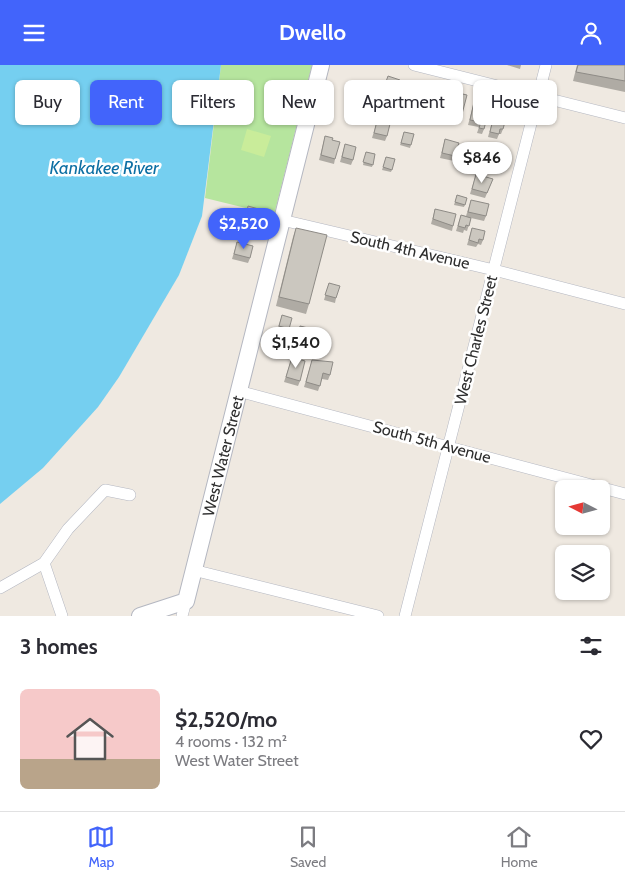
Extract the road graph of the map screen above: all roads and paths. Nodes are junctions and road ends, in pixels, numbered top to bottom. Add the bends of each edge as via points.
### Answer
1 (321, 65) edge
2 (414, 65) edge
3 (546, 65) edge
4 (476, 80) edge
5 (542, 80) edge
6 (557, 100) edge
7 (625, 118) edge
8 (530, 125) edge
9 (282, 220) junction
10 (494, 270) junction
11 (625, 304) edge
12 (238, 391) junction
13 (449, 446) junction
14 (625, 494) edge
15 (130, 495) dead end
16 (44, 563) junction
17 (194, 570) junction
18 (0, 588) edge
19 (184, 609) edge
20 (62, 616) edge
21 (140, 616) edge
22 (378, 616) edge
23 (406, 616) edge

1 - 9 main road, West Water Street
2 - 4 street
3 - 5 street, West Charles Street
6 - 7 street
8 - 10 street, West Charles Street
9 - 10 street, South 4th Avenue
9 - 12 main road, West Water Street
10 - 11 street, South 4th Avenue
10 - 13 street, West Charles Street
12 - 13 street, South 5th Avenue
12 - 17 main road, West Water Street
13 - 14 street, South 5th Avenue
13 - 23 street, West Charles Street
15 - 16 street via 105,490 68,529
16 - 18 street
16 - 20 street
17 - 19 main road, West Water Street
17 - 22 street
19 - 21 main road

